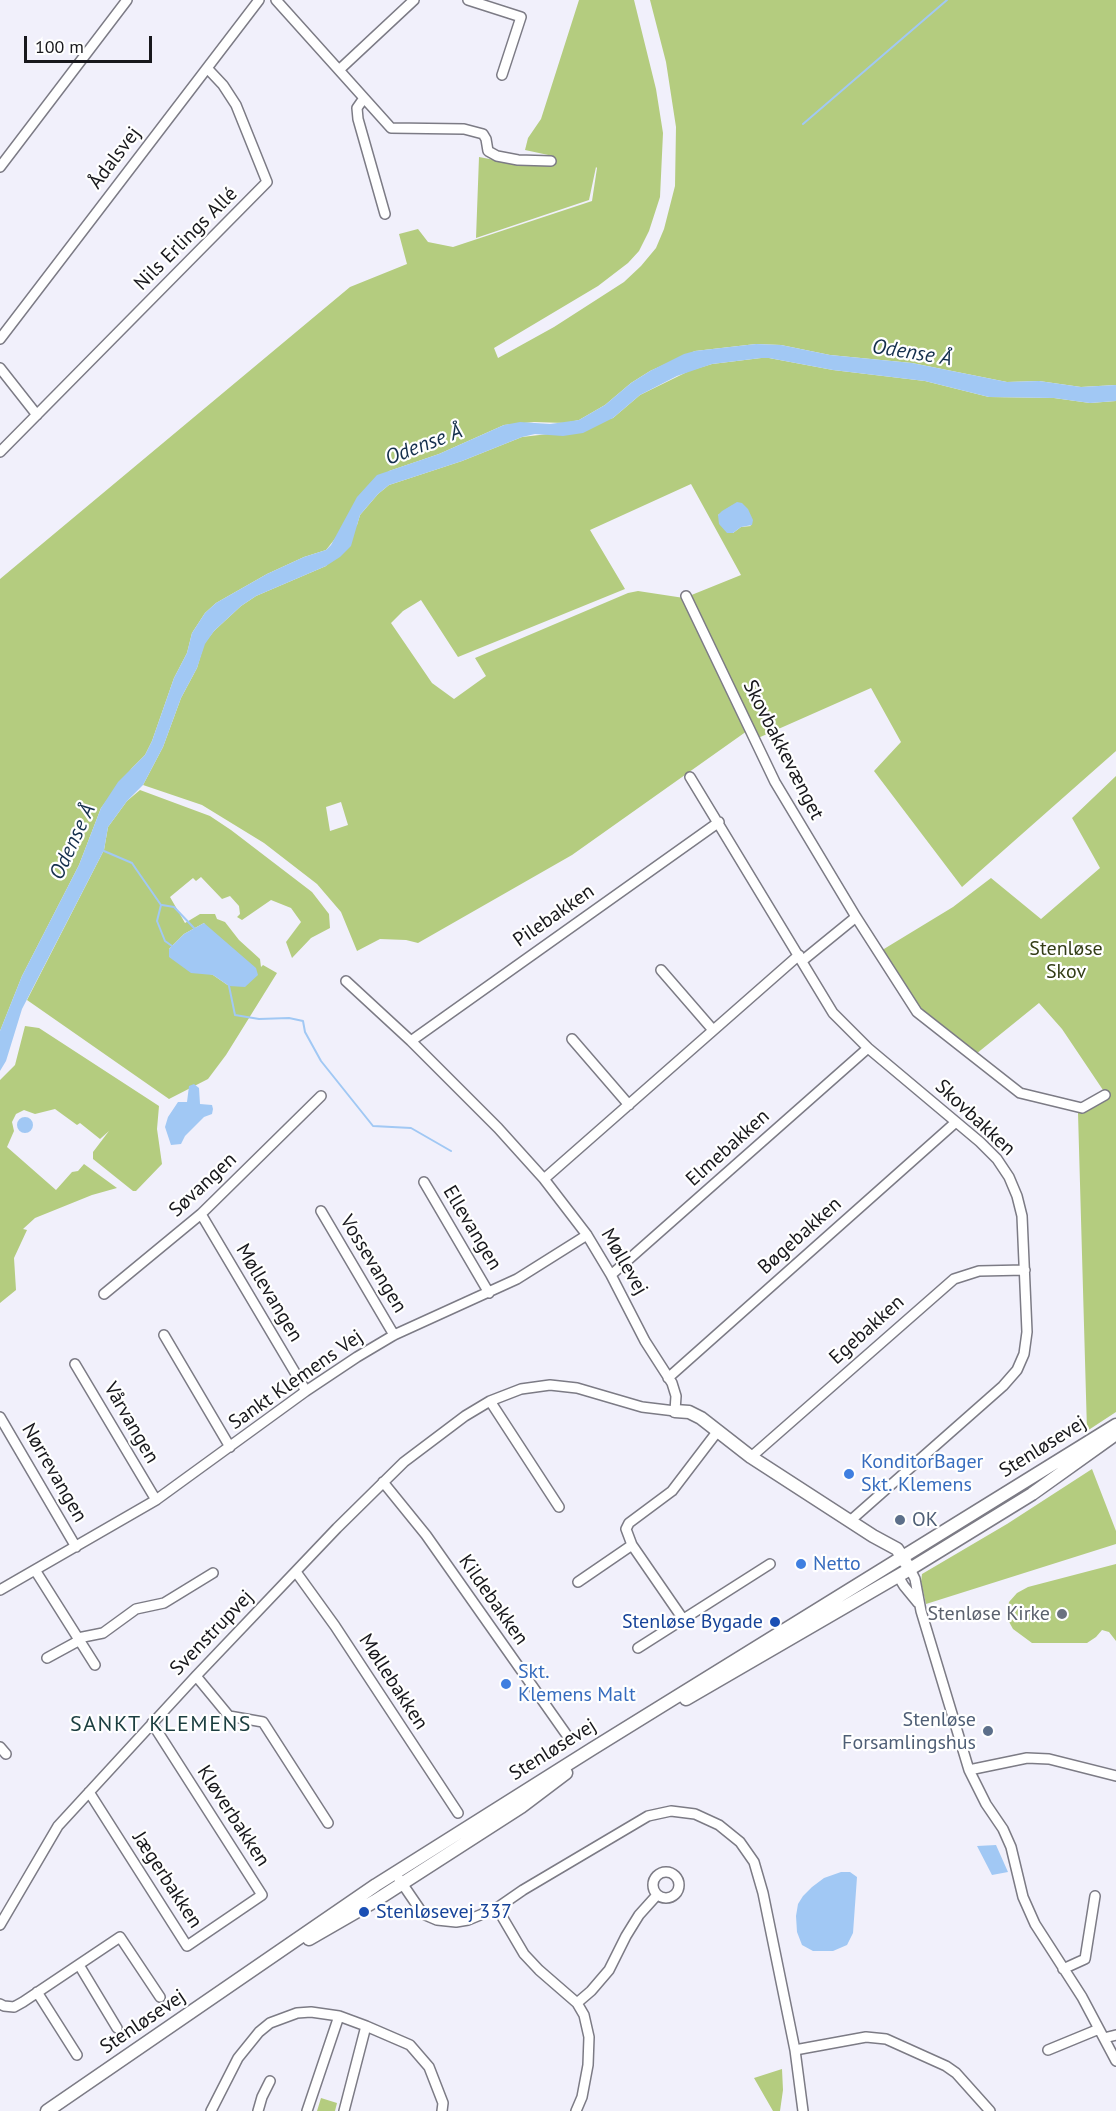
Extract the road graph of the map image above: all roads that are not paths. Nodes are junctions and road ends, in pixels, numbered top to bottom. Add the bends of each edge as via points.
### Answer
1 (127, 0) edge
2 (259, 0) edge
3 (276, 0) edge
4 (414, 0) edge
5 (468, 0) edge
6 (207, 68) junction
7 (339, 70) junction
8 (502, 75) dead end
9 (364, 98) junction
10 (551, 161) dead end
11 (0, 167) edge
12 (385, 214) dead end
13 (0, 339) edge
14 (0, 368) edge
15 (38, 415) junction
16 (0, 453) edge
17 (686, 596) dead end
18 (690, 777) dead end
19 (718, 822) junction
20 (856, 917) junction
21 (800, 958) junction
22 (661, 970) dead end
23 (346, 981) dead end
24 (713, 1030) junction
25 (572, 1039) dead end
26 (411, 1041) junction
27 (868, 1048) junction
28 (1106, 1095) dead end
29 (321, 1096) dead end
30 (629, 1105) junction
31 (956, 1122) junction
32 (544, 1179) junction
33 (424, 1182) dead end
34 (321, 1211) dead end
35 (201, 1214) junction
36 (587, 1235) junction
37 (1024, 1270) junction
38 (611, 1275) junction
39 (489, 1293) junction
40 (104, 1294) dead end
41 (164, 1335) dead end
42 (394, 1335) junction
43 (75, 1364) dead end
44 (668, 1378) junction
45 (306, 1391) junction
46 (490, 1401) junction
47 (675, 1411) junction
48 (0, 1417) edge
49 (1116, 1425) edge
50 (717, 1432) junction
51 (1116, 1434) edge
52 (230, 1447) junction
53 (751, 1457) junction
54 (383, 1482) junction
55 (156, 1500) junction
56 (559, 1507) dead end
57 (850, 1521) junction
58 (633, 1545) junction
59 (76, 1547) junction
60 (898, 1561) junction
61 (770, 1564) dead end
62 (910, 1569) junction
63 (35, 1570) junction
64 (296, 1572) junction
65 (213, 1573) dead end
66 (898, 1576) junction
67 (578, 1582) dead end
68 (0, 1590) edge
69 (918, 1603) junction
70 (683, 1619) junction
71 (79, 1639) junction
72 (638, 1648) dead end
73 (46, 1658) dead end
74 (95, 1665) dead end
75 (196, 1676) junction
76 (152, 1723) junction
77 (571, 1741) dead end
78 (969, 1770) junction
79 (1116, 1776) edge
80 (89, 1792) junction
81 (458, 1813) dead end
82 (328, 1823) dead end
83 (399, 1878) junction
84 (657, 1895) dead end
85 (1095, 1896) dead end
86 (497, 1908) junction
87 (229, 1918) joint
88 (0, 1925) edge
89 (79, 1965) junction
90 (1063, 1969) junction
91 (38, 1992) junction
92 (160, 1997) dead end
93 (577, 2003) junction
94 (0, 2004) edge
95 (339, 2016) junction
96 (366, 2026) junction
97 (117, 2028) dead end
98 (1099, 2029) junction
99 (1116, 2035) edge
100 (1104, 2038) junction
101 (795, 2050) junction
102 (1048, 2050) dead end
103 (77, 2055) dead end
104 (1116, 2061) edge
105 (270, 2081) dead end
106 (47, 2111) edge
107 (211, 2111) edge
108 (258, 2111) edge
109 (307, 2111) edge
110 (344, 2111) edge
111 (442, 2111) edge
112 (576, 2111) edge
113 (803, 2111) edge
114 (990, 2111) edge

1 - 11 street
2 - 6 street, Ådalsvej
3 - 7 street
4 - 7 street
5 - 8 street via 520,17
6 - 13 street, Ådalsvej
6 - 15 street, Nils Erlings Allé via 236,105 267,182
7 - 9 street
9 - 10 street via 391,128 464,129 483,134 488,151 496,156
9 - 12 street via 357,108 358,118
14 - 15 street
15 - 16 street, Nils Erlings Allé
17 - 20 street, Skovbakkevænget via 774,782
18 - 19 street, Skovbakken
19 - 21 street, Skovbakken
19 - 26 street, Pilebakken
20 - 21 street
20 - 28 street, Skovbakkevænget via 917,1012 1020,1093 1082,1108
21 - 24 street
21 - 27 street, Skovbakken via 834,1013
22 - 24 street
23 - 26 street, Møllevej
24 - 30 street
25 - 30 street
26 - 32 street, Møllevej
27 - 31 street, Skovbakken
27 - 38 street, Elmebakken
29 - 35 street, Søvangen
30 - 32 street
31 - 37 street, Skovbakken via 991,1153 1009,1177 1022,1216
31 - 44 street, Bøgebakken
32 - 36 street, Møllevej
33 - 39 street, Ellevangen
34 - 42 street, Vossevangen
35 - 40 street, Søvangen
35 - 45 street, Møllevangen
36 - 38 street, Møllevej
36 - 39 street, Sankt Klemens Vej
37 - 53 street, Egebakken via 979,1271 954,1279
37 - 57 street, Skovbakken via 1027,1332 1017,1370
38 - 44 street, Møllevej
39 - 42 street, Sankt Klemens Vej
41 - 52 street
42 - 45 street, Sankt Klemens Vej
43 - 55 street, Vårvangen
44 - 47 street, Møllevej via 674,1388
45 - 52 street, Sankt Klemens Vej
46 - 47 street, Svenstrupvej via 521,1389 550,1385
46 - 54 street, Svenstrupvej via 404,1462
46 - 56 street
47 - 50 street via 689,1412
48 - 59 street, Nørrevangen
49 - 60 street, Stenløsevej
50 - 53 street
50 - 58 street via 672,1491 629,1523 626,1529
51 - 62 street, Stenløsevej via 1032,1494
52 - 55 street, Sankt Klemens Vej
53 - 57 street
54 - 64 street, Svenstrupvej
54 - 77 street, Kildebakken via 426,1535
55 - 59 street, Sankt Klemens Vej
57 - 60 street via 873,1536
58 - 67 street
58 - 70 street
59 - 63 street, Sankt Klemens Vej
60 - 62 street
60 - 66 street
60 - 83 street, Stenløsevej via 592,1749
61 - 70 street
62 - 66 street, Stenløsevej
62 - 69 street
63 - 68 street, Sankt Klemens Vej
63 - 71 street
64 - 75 street, Svenstrupvej
64 - 81 street, Møllebakken
65 - 71 street via 164,1603 136,1609 103,1633
66 - 69 street
66 - 83 street, Stenløsevej via 626,1733 521,1807
69 - 78 street
70 - 72 street
71 - 73 street
71 - 74 street
75 - 76 street, Svenstrupvej
75 - 82 street via 229,1716 263,1722
76 - 80 street, Svenstrupvej
76 - 87 street, Kløverbakken via 262,1895
78 - 79 street via 1027,1758 1049,1759
78 - 90 street via 1011,1847 1023,1897 1035,1924
80 - 87 street, Jægerbakken via 187,1946
80 - 88 street, Svenstrupvej via 58,1826
83 - 86 street via 423,1914 436,1920 468,1920
83 - 106 street, Stenløsevej via 278,1958 261,1965
84 - 93 street via 639,1915 609,1970
85 - 90 street via 1085,1959
86 - 93 street via 524,1954
86 - 101 street via 648,1816 671,1811 695,1815 718,1825 740,1842 754,1862
89 - 91 street
89 - 92 street via 120,1937
89 - 97 street
90 - 98 street
91 - 94 street via 14,2007
91 - 103 street
93 - 112 street via 589,2037 586,2078
95 - 96 street
95 - 107 street via 311,2012 270,2023 238,2058
95 - 109 street
96 - 110 street
96 - 111 street via 410,2044 429,2067 443,2103
98 - 100 street
98 - 102 street
99 - 100 street
100 - 104 street
101 - 113 street
101 - 114 street via 866,2037 886,2039 946,2066
105 - 108 street

